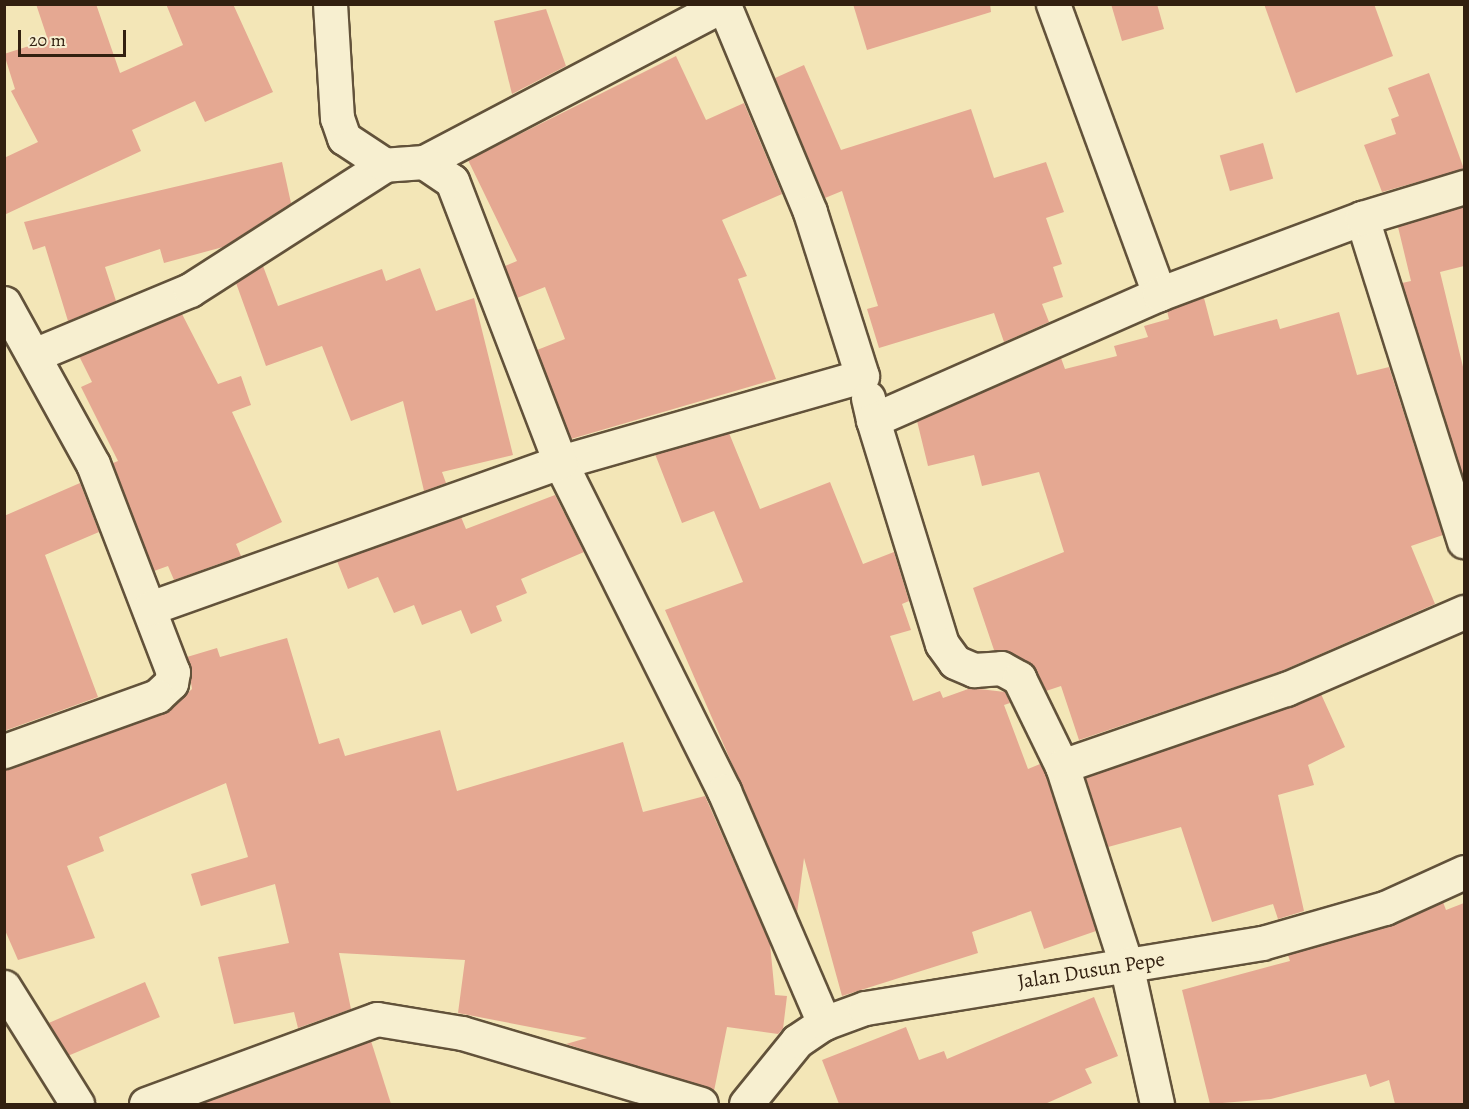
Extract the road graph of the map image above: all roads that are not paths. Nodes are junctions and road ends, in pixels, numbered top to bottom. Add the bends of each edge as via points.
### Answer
1 (330, 4) edge
2 (1053, 4) edge
3 (724, 5) edge
4 (424, 162) junction
5 (385, 165) junction
6 (1464, 188) edge
7 (1362, 218) junction
8 (1159, 294) junction
9 (4, 303) edge
10 (34, 355) junction
11 (862, 376) junction
12 (873, 420) junction
13 (560, 462) junction
14 (1464, 541) edge
15 (150, 608) junction
16 (1464, 612) edge
17 (4, 751) edge
18 (1062, 766) junction
19 (1464, 872) edge
20 (1126, 964) junction
21 (4, 987) edge
22 (824, 1023) junction
23 (77, 1104) edge
24 (146, 1104) edge
25 (702, 1104) edge
26 (746, 1104) edge
27 (1157, 1104) edge

1 - 5 street via 337,118 344,138 358,152
2 - 8 street
3 - 4 street
3 - 11 street via 810,212
4 - 5 street
4 - 13 street via 452,181
5 - 10 street via 190,290
6 - 7 street
7 - 8 street
7 - 14 street
8 - 12 street
9 - 10 street
10 - 15 street via 93,464
11 - 12 street
11 - 13 street
12 - 18 street via 942,644 955,662 974,670 1000,668 1019,678
13 - 15 street
13 - 22 street via 724,791
15 - 17 street via 173,672 165,691
16 - 18 street via 1286,689
18 - 20 street
19 - 20 street, Jalan Dusun Pepe via 1385,908 1262,943
20 - 22 street, Jalan Dusun Pepe via 865,1008
20 - 27 street
21 - 23 street
22 - 26 street, Jalan Dusun Pepe via 797,1041
24 - 25 street via 377,1019 462,1033

